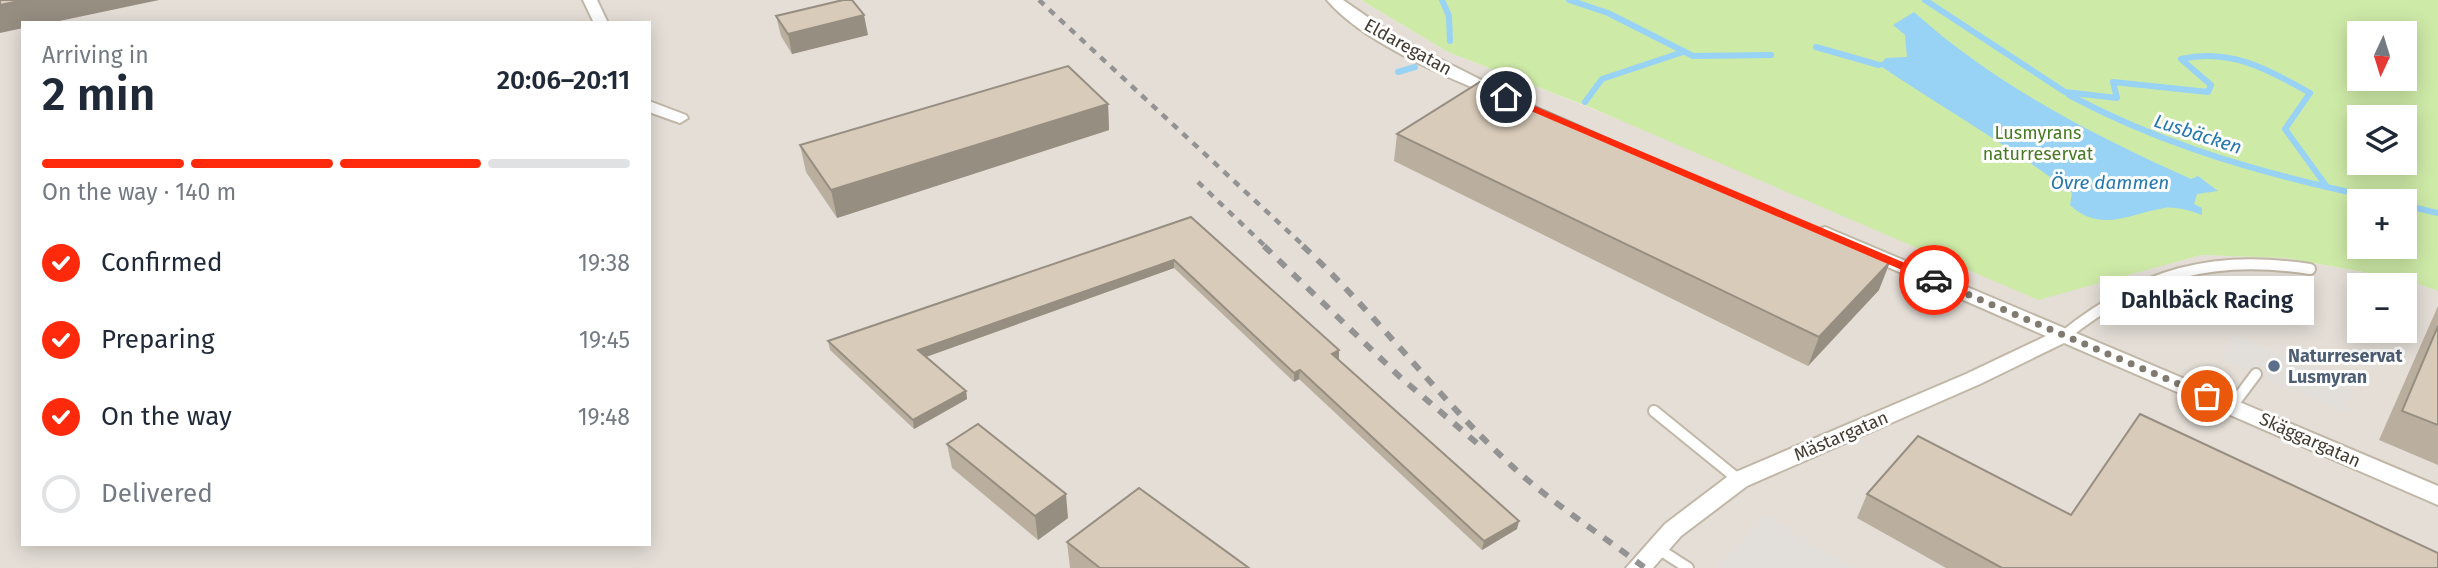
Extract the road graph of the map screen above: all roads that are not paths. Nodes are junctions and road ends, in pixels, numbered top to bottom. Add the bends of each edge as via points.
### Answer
1 (590, 0) edge
2 (1334, 0) edge
3 (600, 21) edge
4 (1519, 102) edge
5 (651, 107) edge
6 (680, 118) dead end
7 (1808, 227) edge
8 (2310, 269) dead end
9 (2065, 335) junction
10 (2256, 374) dead end
11 (2232, 406) junction
12 (1654, 411) dead end
13 (1739, 481) junction
14 (2438, 496) edge
15 (1656, 548) junction
16 (1638, 568) edge
17 (1688, 568) edge

1 - 3 street
2 - 4 street, Eldaregatan via 1402,47
5 - 6 street
7 - 9 street
8 - 9 lane via 2250,261 2200,266 2109,301
9 - 11 street, Skäggargatan
9 - 13 street, Mästargatan
10 - 11 lane
11 - 14 street, Skäggargatan
12 - 13 lane
13 - 15 street, Mästargatan
15 - 16 street, Mästargatan
15 - 17 lane

